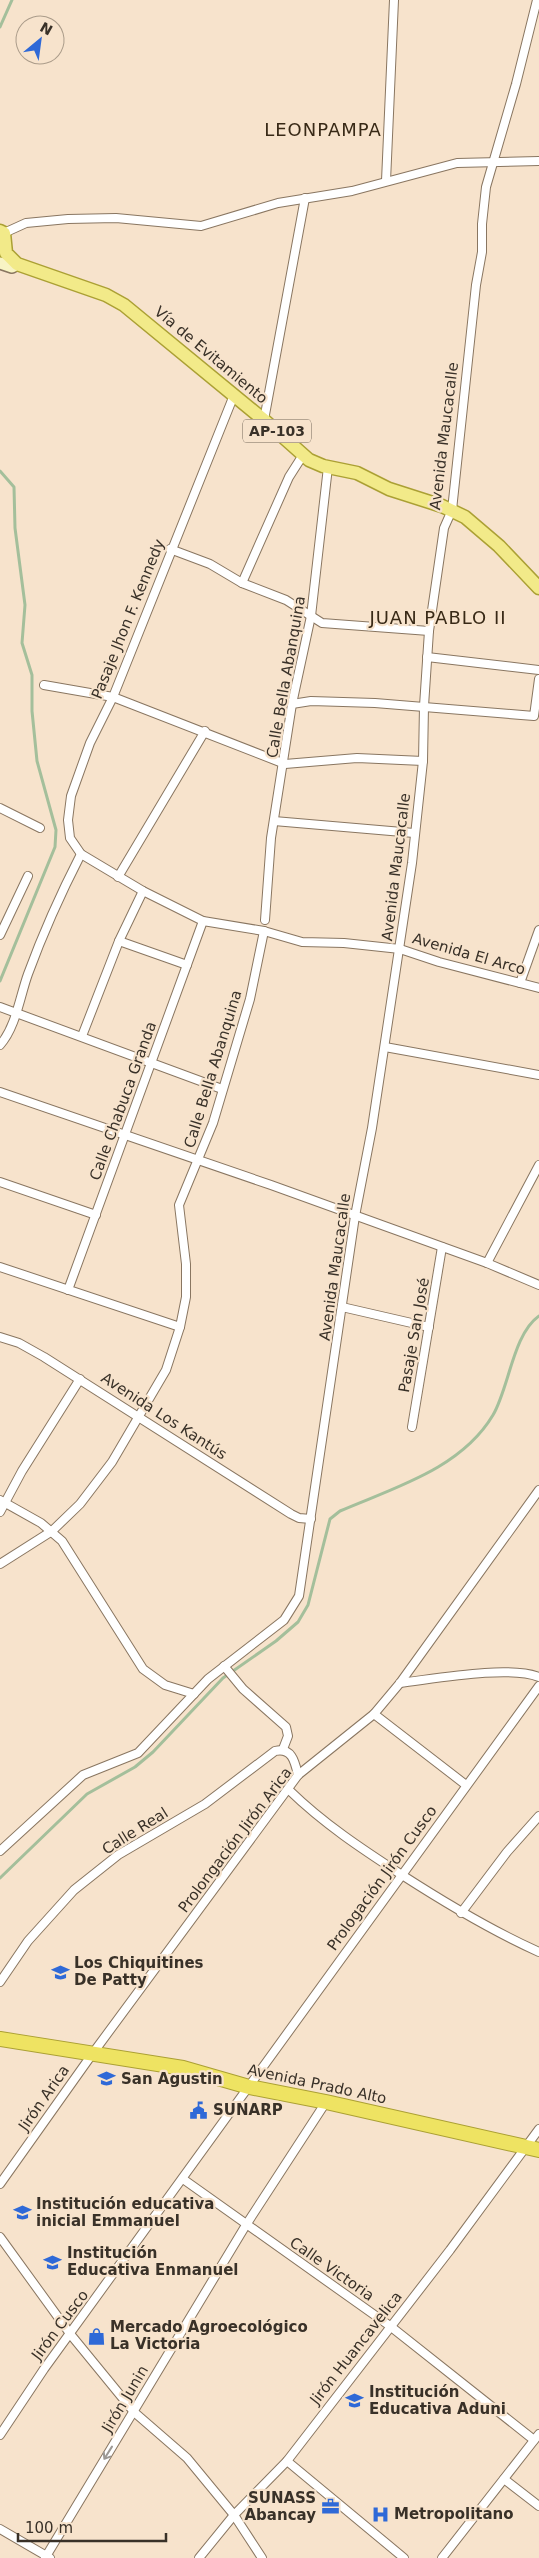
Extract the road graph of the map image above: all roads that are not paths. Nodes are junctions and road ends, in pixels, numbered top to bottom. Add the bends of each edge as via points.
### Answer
1 (394, 0) edge
2 (537, 0) edge
3 (493, 161) junction
4 (539, 161) edge
5 (386, 180) junction
6 (305, 198) junction
7 (2, 232) edge
8 (0, 263) edge
9 (17, 264) junction
10 (234, 396) junction
11 (264, 420) junction
12 (303, 455) junction
13 (328, 467) junction
14 (452, 510) junction
15 (170, 550) junction
16 (536, 582) edge
17 (242, 583) junction
18 (312, 616) junction
19 (429, 631) junction
20 (428, 657) junction
21 (539, 670) edge
22 (539, 679) edge
23 (44, 685) dead end
24 (113, 697) junction
25 (292, 704) junction
26 (424, 706) junction
27 (205, 731) junction
28 (423, 761) junction
29 (284, 764) junction
30 (0, 808) edge
31 (274, 821) junction
32 (40, 828) dead end
33 (414, 833) junction
34 (81, 854) junction
35 (28, 876) dead end
36 (118, 877) junction
37 (143, 891) junction
38 (265, 920) dead end
39 (203, 921) junction
40 (539, 930) edge
41 (264, 932) junction
42 (0, 936) edge
43 (120, 941) junction
44 (400, 949) junction
45 (187, 965) junction
46 (520, 983) junction
47 (539, 988) edge
48 (0, 1007) edge
49 (15, 1013) junction
50 (82, 1036) junction
51 (0, 1045) edge
52 (384, 1048) junction
53 (151, 1062) junction
54 (539, 1075) edge
55 (222, 1089) junction
56 (0, 1092) edge
57 (125, 1134) junction
58 (199, 1160) junction
59 (539, 1164) edge
60 (0, 1182) edge
61 (96, 1215) junction
62 (355, 1216) junction
63 (442, 1247) junction
64 (487, 1263) junction
65 (0, 1267) edge
66 (539, 1285) edge
67 (68, 1290) junction
68 (342, 1307) junction
69 (180, 1327) junction
70 (429, 1327) junction
71 (1, 1340) edge
72 (80, 1379) junction
73 (140, 1418) junction
74 (412, 1427) dead end
75 (539, 1490) edge
76 (3, 1501) edge
77 (0, 1512) edge
78 (311, 1519) junction
79 (52, 1531) junction
80 (0, 1564) edge
81 (225, 1668) junction
82 (539, 1677) edge
83 (400, 1684) junction
84 (539, 1686) edge
85 (194, 1694) junction
86 (374, 1714) junction
87 (283, 1749) junction
88 (298, 1775) junction
89 (466, 1785) junction
90 (289, 1790) junction
91 (539, 1816) edge
92 (0, 1851) edge
93 (402, 1875) junction
94 (461, 1913) junction
95 (539, 1952) edge
96 (0, 1982) edge
97 (0, 2039) edge
98 (93, 2053) junction
99 (249, 2087) junction
100 (326, 2102) junction
101 (539, 2129) edge
102 (533, 2149) edge
103 (184, 2179) junction
104 (0, 2184) edge
105 (246, 2225) junction
106 (0, 2237) edge
107 (390, 2326) junction
108 (71, 2335) junction
109 (134, 2412) junction
110 (0, 2435) edge
111 (536, 2437) edge
112 (287, 2461) junction
113 (504, 2479) junction
114 (539, 2506) edge
115 (234, 2515) junction
116 (0, 2529) edge
117 (47, 2557) edge
118 (199, 2558) edge
119 (262, 2558) edge
120 (404, 2558) edge
121 (442, 2558) edge

1 - 5 street
2 - 3 street, Avenida Maucacalle
3 - 4 street
3 - 5 street via 457,163
3 - 14 street, Avenida Maucacalle via 486,187 482,252
5 - 6 street via 352,191
6 - 7 street via 201,226 116,218 76,219 26,223
6 - 11 street
7 - 9 main road via 6,253
8 - 9 main road, Vía de Evitamiento via 12,267
9 - 10 main road, Vía de Evitamiento / AP-103 via 106,295 124,305
10 - 11 main road, Vía de Evitamiento / AP-103
10 - 15 street, Pasaje Jhon F. Kennedy
11 - 12 main road, Vía de Evitamiento / AP-103
12 - 13 main road, Vía de Evitamiento / AP-103
12 - 17 street via 289,477
13 - 14 main road, Vía de Evitamiento / AP-103 via 357,474 389,489
13 - 18 street, Calle Bella Abanquina
14 - 16 main road, Vía de Evitamiento / AP-103 via 499,546
14 - 19 street, Avenida Maucacalle via 444,528
15 - 17 street via 210,564
15 - 24 street, Pasaje Jhon F. Kennedy
17 - 18 street via 286,600
18 - 19 street via 322,622
18 - 25 street, Calle Bella Abanquina
19 - 20 street, Avenida Maucacalle
20 - 21 street
20 - 26 street, Avenida Maucacalle
22 - 26 street via 534,716
23 - 24 street
24 - 27 street
24 - 34 street, Pasaje Jhon F. Kennedy via 90,743 71,796 70,838
25 - 26 street via 311,701
25 - 29 street, Calle Bella Abanquina
26 - 28 street, Avenida Maucacalle
27 - 29 street
27 - 36 street
28 - 29 street via 357,758
28 - 33 street, Avenida Maucacalle
29 - 31 street, Calle Bella Abanquina
30 - 32 street
31 - 33 street
31 - 38 street, Calle Bella Abanquina
33 - 44 street, Avenida Maucacalle
34 - 36 street, Avenida El Arco
34 - 49 street via 50,922
35 - 42 street
36 - 37 street, Avenida El Arco
37 - 39 street, Avenida El Arco
37 - 43 street
39 - 41 street, Avenida El Arco
39 - 45 street, Calle Chabuca Granda
40 - 46 street
41 - 44 street, Avenida El Arco via 302,942 344,942
41 - 55 street, Calle Bella Abanquina via 250,1000
43 - 45 street
43 - 50 street
44 - 46 street, Avenida El Arco
44 - 52 street, Avenida Maucacalle
45 - 53 street, Calle Chabuca Granda
46 - 47 street, Avenida El Arco
48 - 49 street
49 - 50 street
49 - 51 street
50 - 53 street
52 - 54 street
52 - 62 street, Avenida Maucacalle
53 - 55 street
53 - 57 street, Calle Chabuca Granda
55 - 58 street, Calle Bella Abanquina
56 - 57 street
57 - 58 street
57 - 61 street, Calle Chabuca Granda
58 - 62 street
58 - 69 street, Calle Bella Abanquina via 179,1205 186,1281
59 - 64 street
60 - 61 street
61 - 67 street, Calle Chabuca Granda
62 - 63 street
62 - 68 street, Avenida Maucacalle
63 - 64 street
63 - 70 street, Pasaje San José
64 - 66 street
65 - 67 street
67 - 69 street
68 - 70 street
68 - 78 street, Avenida Maucacalle
69 - 73 street, Calle Bella Abanquina via 166,1370
70 - 74 street, Pasaje San José
71 - 72 street, Avenida Los Kantús via 30,1349
72 - 73 street, Avenida Los Kantús
72 - 76 street
73 - 78 street, Avenida Los Kantús via 291,1514
73 - 79 street, Calle Bella Abanquina via 100,1478
75 - 83 street, Prolongación Jirón Arica
76 - 77 street
76 - 79 street
78 - 81 street, Avenida Maucacalle via 304,1576 296,1604 284,1620
79 - 80 street, Calle Bella Abanquina
79 - 85 street via 83,1571 143,1669 165,1685
81 - 85 street, Avenida Maucacalle
81 - 87 street via 286,1727 288,1736
82 - 83 street via 529,1673 501,1673
83 - 86 street, Prolongación Jirón Arica
84 - 89 street, Prologación Jirón Cusco
85 - 92 street, Avenida Maucacalle via 138,1753 83,1775
86 - 88 street, Prolongación Jirón Arica
86 - 89 street
87 - 88 street via 294,1758
87 - 96 street, Calle Real via 259,1762 205,1804 118,1855 74,1890 28,1941
88 - 90 street, Prolongación Jirón Arica
89 - 93 street, Prologación Jirón Cusco
90 - 93 street via 318,1818
90 - 98 street, Prolongación Jirón Arica
91 - 94 street
93 - 94 street
93 - 99 street, Prologación Jirón Cusco
94 - 95 street
97 - 98 highway, Avenida Prado Alto
98 - 99 highway, Avenida Prado Alto via 183,2068
98 - 104 street, Jirón Arica
99 - 100 highway, Avenida Prado Alto
99 - 103 street, Jirón Cusco
100 - 102 highway, Avenida Prado Alto
100 - 105 street, Jirón Junin
101 - 102 street, Jirón Huancavelica
102 - 107 street, Jirón Huancavelica
103 - 105 street, Calle Victoria
103 - 108 street, Jirón Cusco
105 - 107 street, Calle Victoria
105 - 109 street, Jirón Junin
106 - 108 street
107 - 111 street, Calle Victoria
107 - 112 street, Jirón Huancavelica
108 - 109 street
108 - 110 street, Jirón Cusco
109 - 115 street via 186,2458
109 -> 117 street, Jirón Junin
111 - 113 street
112 - 115 street, Jirón Huancavelica
112 - 120 street
113 - 114 street
113 - 121 street
115 - 118 street, Jirón Huancavelica
115 - 119 street
116 - 117 street

